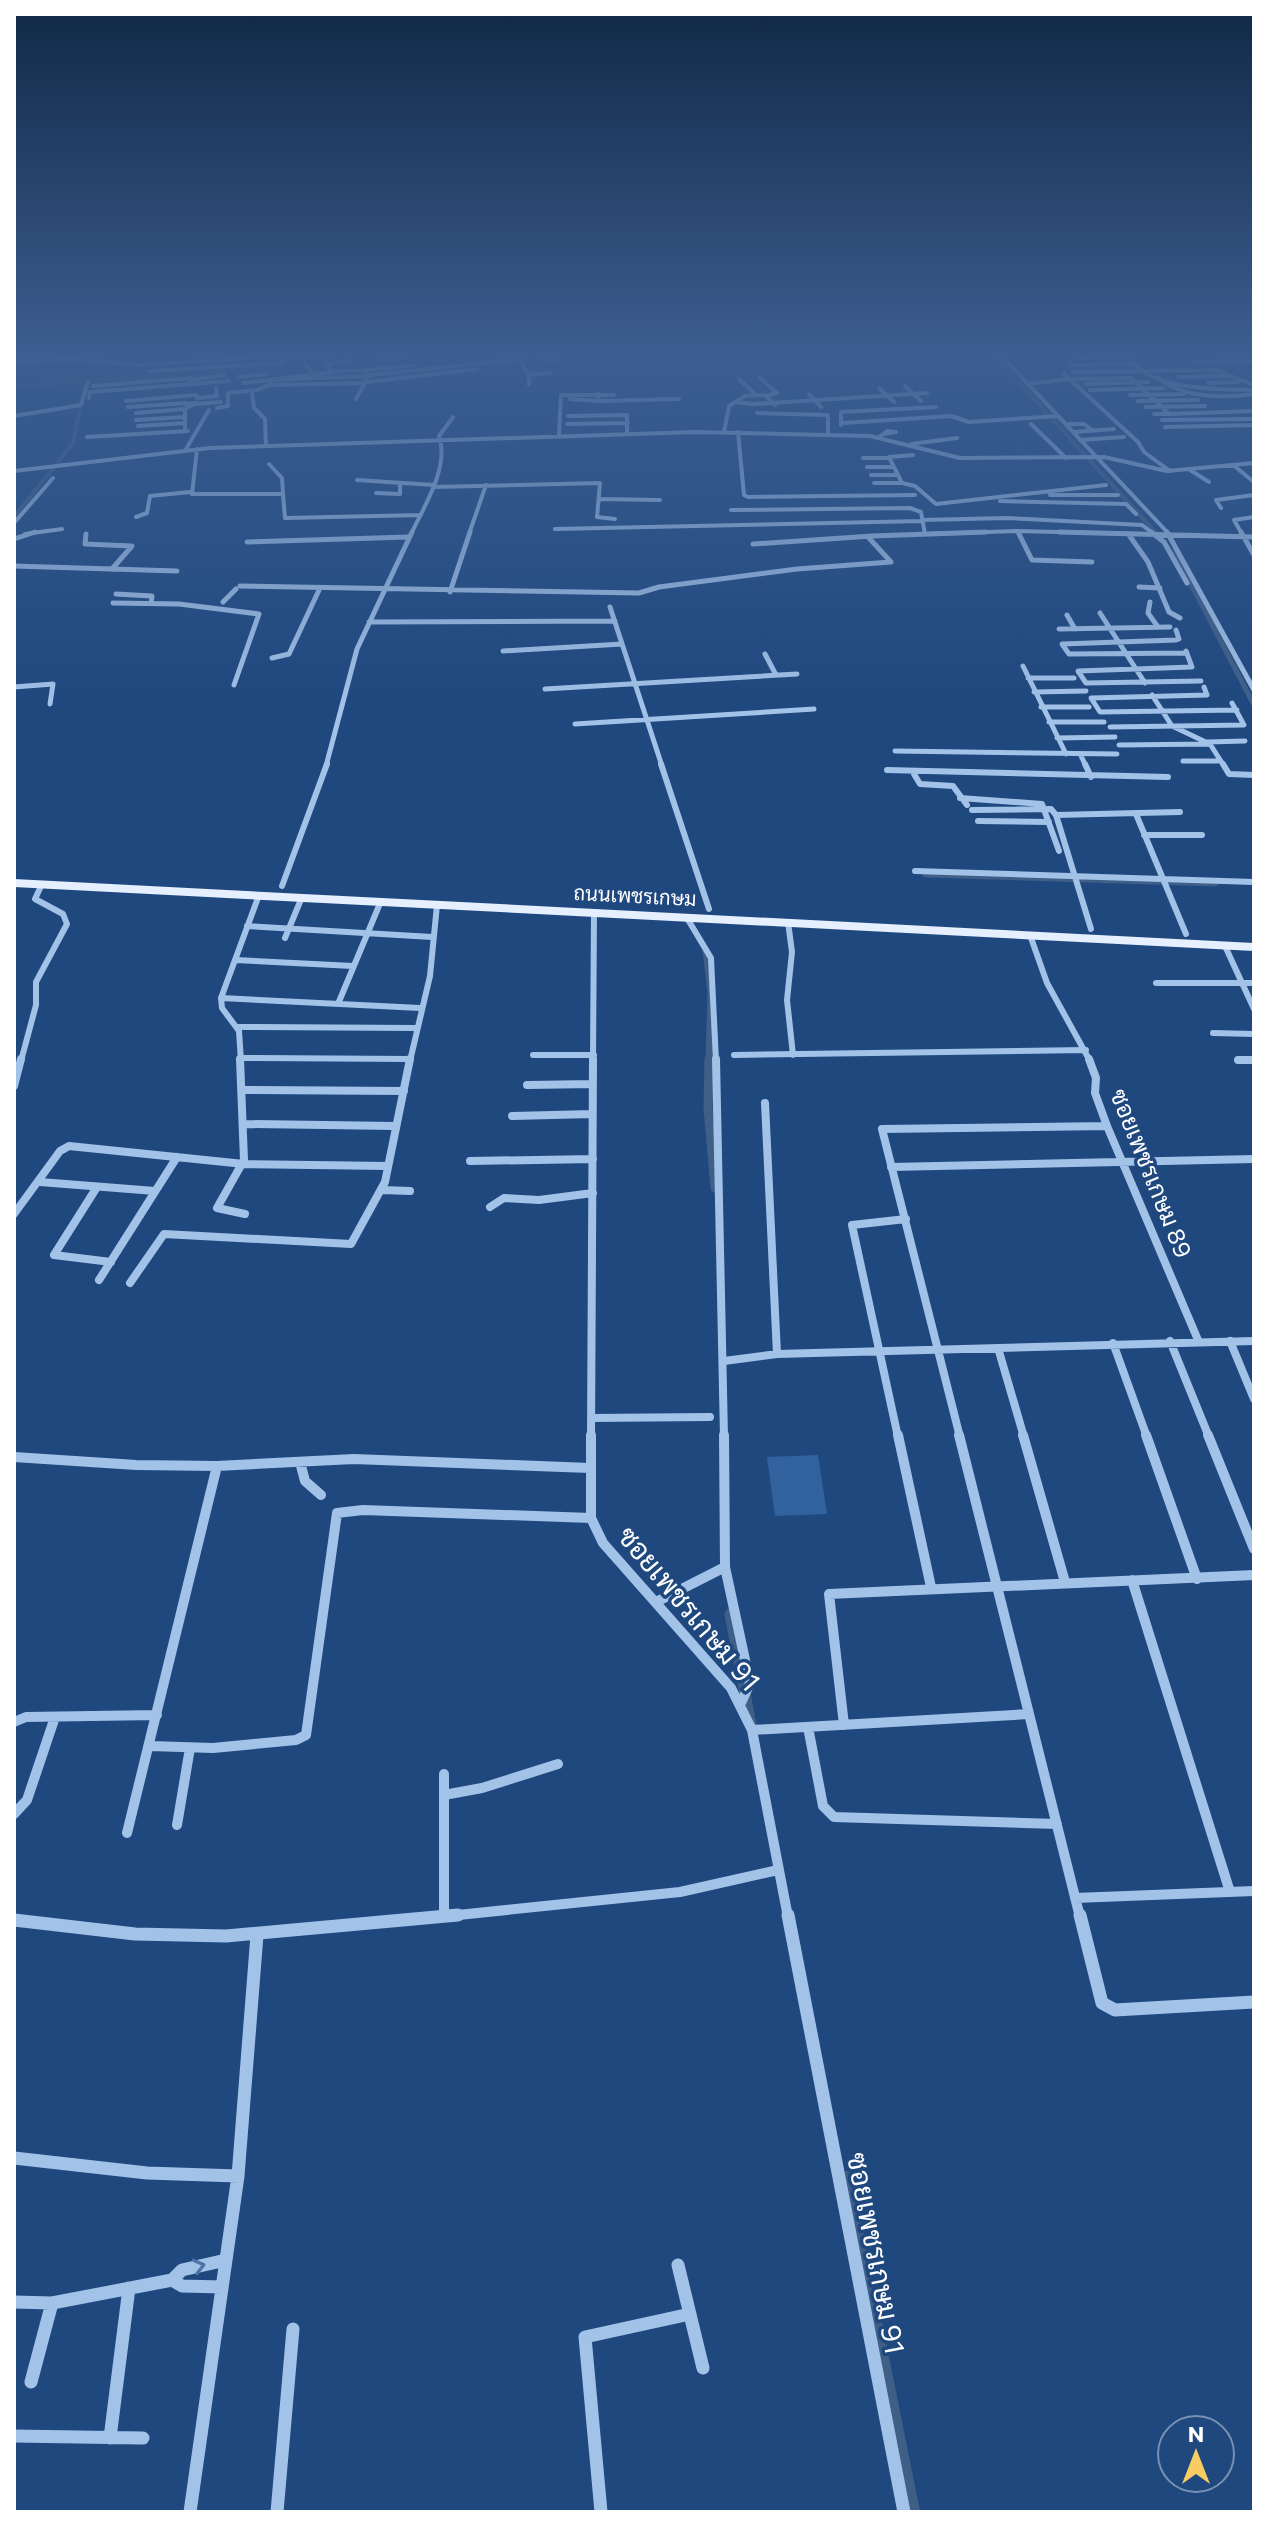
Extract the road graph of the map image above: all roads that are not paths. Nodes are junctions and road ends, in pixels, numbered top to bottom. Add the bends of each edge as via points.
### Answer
1 (39, 469) edge
2 (193, 469) edge
3 (274, 469) edge
4 (437, 469) edge
5 (741, 469) edge
6 (895, 469) edge
7 (1104, 469) edge
8 (1159, 469) edge
9 (1168, 469) edge
10 (1200, 469) edge
11 (1238, 469) edge
12 (1190, 470) junction
13 (14, 471) edge
14 (1171, 471) junction
15 (871, 475) dead end
16 (898, 475) junction
17 (53, 478) dead end
18 (357, 480) dead end
19 (1209, 482) dead end
20 (1254, 482) edge
21 (874, 483) dead end
22 (902, 483) junction
23 (400, 484) junction
24 (486, 485) junction
25 (1106, 485) dead end
26 (434, 486) junction
27 (771, 487) dead end
28 (802, 488) dead end
29 (1219, 491) dead end
30 (190, 492) junction
31 (376, 493) dead end
32 (283, 494) junction
33 (1025, 494) junction
34 (915, 495) dead end
35 (1118, 495) dead end
36 (1254, 495) edge
37 (774, 497) junction
38 (805, 497) junction
39 (1087, 497) junction
40 (1228, 498) junction
41 (600, 499) junction
42 (660, 500) dead end
43 (971, 500) junction
44 (1093, 505) junction
45 (1100, 505) junction
46 (1221, 508) dead end
47 (731, 510) dead end
48 (1107, 511) dead end
49 (1136, 514) dead end
50 (421, 515) junction
51 (136, 517) dead end
52 (1254, 517) edge
53 (615, 519) dead end
54 (922, 520) junction
55 (14, 523) edge
56 (62, 529) dead end
57 (555, 529) dead end
58 (1017, 531) junction
59 (86, 534) dead end
60 (925, 534) junction
61 (1129, 535) junction
62 (872, 536) junction
63 (1159, 536) junction
64 (1169, 536) junction
65 (408, 537) junction
66 (1254, 537) edge
67 (1242, 538) junction
68 (14, 539) edge
69 (247, 542) dead end
70 (753, 544) dead end
71 (1254, 555) edge
72 (1092, 562) dead end
73 (14, 566) edge
74 (112, 569) junction
75 (177, 571) dead end
76 (1187, 583) dead end
77 (1139, 587) dead end
78 (320, 588) junction
79 (1160, 588) junction
80 (383, 590) junction
81 (450, 592) junction
82 (116, 594) dead end
83 (1150, 602) dead end
84 (113, 603) dead end
85 (151, 604) junction
86 (221, 605) junction
87 (610, 607) dead end
88 (1100, 613) dead end
89 (1067, 615) dead end
90 (1180, 618) dead end
91 (615, 621) junction
92 (369, 622) junction
93 (1158, 627) junction
94 (1110, 628) junction
95 (1059, 629) dead end
96 (1075, 629) junction
97 (1118, 641) junction
98 (622, 644) junction
99 (503, 651) dead end
100 (765, 654) dead end
101 (1126, 654) junction
102 (272, 658) dead end
103 (1023, 666) dead end
104 (1135, 668) junction
105 (797, 674) dead end
106 (776, 675) junction
107 (1028, 678) junction
108 (1074, 678) dead end
109 (1144, 682) junction
110 (635, 684) junction
111 (234, 685) dead end
112 (14, 687) edge
113 (545, 689) dead end
114 (1254, 690) edge
115 (1086, 691) dead end
116 (1034, 692) junction
117 (1153, 696) junction
118 (1232, 703) dead end
119 (50, 704) dead end
120 (1041, 707) junction
121 (1089, 707) dead end
122 (814, 709) dead end
123 (1237, 710) junction
124 (1162, 711) junction
125 (647, 720) junction
126 (1049, 722) junction
127 (1104, 722) dead end
128 (575, 724) dead end
129 (1172, 726) junction
130 (1110, 727) dead end
131 (1115, 737) dead end
132 (1057, 738) junction
133 (1245, 741) dead end
134 (1209, 743) junction
135 (1119, 745) dead end
136 (895, 751) dead end
137 (1066, 754) junction
138 (1080, 754) junction
139 (1117, 754) dead end
140 (1183, 761) dead end
141 (1220, 761) junction
142 (887, 770) dead end
143 (914, 774) dead end
144 (1254, 775) edge
145 (1091, 777) junction
146 (1168, 777) dead end
147 (960, 798) junction
148 (1045, 809) junction
149 (1180, 812) dead end
150 (1136, 814) junction
151 (1056, 815) junction
152 (978, 821) dead end
153 (1049, 822) junction
154 (1144, 835) junction
155 (1202, 835) dead end
156 (1059, 851) dead end
157 (915, 871) dead end
158 (14, 872) edge
159 (1076, 879) junction
160 (1164, 882) junction
161 (1254, 882) edge
162 (14, 883) edge
163 (42, 884) junction
164 (282, 886) junction
165 (259, 895) junction
166 (302, 897) junction
167 (381, 901) junction
168 (437, 905) junction
169 (709, 909) junction
170 (594, 913) junction
171 (687, 918) junction
172 (788, 922) junction
173 (247, 926) junction
174 (289, 928) junction
175 (1091, 929) junction
176 (367, 933) junction
177 (1186, 934) junction
178 (1030, 935) junction
179 (432, 937) junction
180 (1254, 937) edge
181 (285, 938) dead end
182 (1225, 946) junction
183 (1254, 947) edge
184 (235, 960) junction
185 (353, 966) junction
186 (1156, 983) dead end
187 (1242, 983) junction
188 (1254, 983) edge
189 (221, 998) junction
190 (338, 1004) junction
191 (420, 1008) junction
192 (1254, 1008) edge
193 (237, 1027) junction
194 (416, 1028) junction
195 (1213, 1033) dead end
196 (1254, 1034) edge
197 (14, 1050) edge
198 (1086, 1050) junction
199 (24, 1051) junction
200 (533, 1055) dead end
201 (594, 1055) junction
202 (734, 1055) dead end
203 (793, 1055) junction
204 (241, 1058) junction
205 (411, 1059) junction
206 (1238, 1060) dead end
207 (1254, 1060) edge
208 (593, 1084) junction
209 (527, 1085) dead end
210 (14, 1086) edge
211 (243, 1090) junction
212 (404, 1091) junction
213 (765, 1103) dead end
214 (592, 1114) junction
215 (512, 1116) dead end
216 (245, 1124) junction
217 (394, 1126) junction
218 (1107, 1126) junction
219 (177, 1157) junction
220 (593, 1159) junction
221 (1254, 1159) edge
222 (470, 1161) dead end
223 (1125, 1161) junction
224 (244, 1164) junction
225 (388, 1166) junction
226 (891, 1167) junction
227 (40, 1182) junction
228 (97, 1187) junction
229 (382, 1190) junction
230 (155, 1191) junction
231 (410, 1191) dead end
232 (593, 1193) junction
233 (490, 1207) dead end
234 (14, 1214) edge
235 (245, 1214) dead end
236 (906, 1219) junction
237 (111, 1262) junction
238 (99, 1280) dead end
239 (130, 1283) dead end
240 (1198, 1340) junction
241 (1170, 1341) junction
242 (1230, 1341) junction
243 (1254, 1341) edge
244 (1113, 1343) junction
245 (998, 1348) junction
246 (938, 1351) junction
247 (777, 1354) junction
248 (882, 1354) junction
249 (724, 1361) junction
250 (1254, 1399) edge
251 (710, 1417) dead end
252 (591, 1418) junction
253 (14, 1457) edge
254 (300, 1462) junction
255 (217, 1466) junction
256 (590, 1468) junction
257 (321, 1495) dead end
258 (591, 1518) junction
259 (1254, 1549) edge
260 (725, 1567) junction
261 (1254, 1575) edge
262 (1197, 1579) junction
263 (1132, 1580) junction
264 (1065, 1582) junction
265 (997, 1585) junction
266 (931, 1587) junction
267 (656, 1602) junction
268 (741, 1703) junction
269 (1029, 1714) junction
270 (157, 1715) junction
271 (55, 1717) junction
272 (14, 1722) edge
273 (844, 1725) junction
274 (808, 1727) junction
275 (752, 1730) junction
276 (150, 1746) junction
277 (190, 1748) junction
278 (558, 1764) dead end
279 (444, 1774) dead end
280 (444, 1795) junction
281 (14, 1814) edge
282 (1057, 1824) junction
283 (177, 1825) dead end
284 (127, 1833) dead end
285 (778, 1870) junction
286 (1254, 1891) edge
287 (1230, 1892) junction
288 (1075, 1898) junction
289 (444, 1917) junction
290 (14, 1920) edge
291 (257, 1935) junction
292 (1254, 2002) edge
293 (14, 2158) edge
294 (238, 2176) junction
295 (226, 2260) junction
296 (678, 2265) dead end
297 (172, 2280) junction
298 (222, 2287) junction
299 (129, 2288) junction
300 (14, 2302) edge
301 (52, 2303) junction
302 (690, 2314) junction
303 (293, 2329) dead end
304 (703, 2368) dead end
305 (31, 2382) dead end
306 (14, 2436) edge
307 (110, 2438) junction
308 (143, 2438) dead end
309 (190, 2512) edge
310 (277, 2512) edge
311 (601, 2512) edge
312 (904, 2512) edge

1 - 13 street
2 - 30 street
3 - 32 street via 282,478
4 - 26 street
5 - 37 street via 744,495
6 - 16 street
7 - 64 street
8 - 14 street
9 - 14 street
10 - 12 street
11 - 20 street
12 - 14 street
12 - 19 street
15 - 16 street
16 - 22 street
17 - 55 street
18 - 23 street
21 - 22 street
22 - 43 street via 915,486 936,504
23 - 26 street
23 - 31 street via 400,494
24 - 26 street
24 - 41 street via 600,483
24 - 81 street
25 - 33 street
26 - 50 street
27 - 37 street
28 - 38 street
29 - 40 street
30 - 32 street via 209,497
30 - 51 street via 150,496 147,513
32 - 50 street via 285,518
33 - 39 street
33 - 43 street
34 - 38 street
35 - 39 street
36 - 40 street
37 - 38 street
39 - 44 street
40 - 46 street via 1216,500
41 - 42 street
41 - 53 street via 597,517
43 - 44 street
44 - 45 street
45 - 48 street
45 - 49 street via 1126,504
47 - 54 street via 903,507 919,510
50 - 65 street
52 - 67 street via 1234,520
54 - 57 street
54 - 60 street
54 - 63 street via 1135,524
56 - 68 street
58 - 60 street
58 - 61 street
58 - 72 street via 1032,560
59 - 74 street via 85,544 132,545
60 - 62 street
61 - 63 street
61 - 79 street
62 - 70 street
62 - 81 street via 891,562 797,569 639,593
63 - 64 street
63 - 76 street
64 - 67 street
64 - 114 street
65 - 69 street
65 - 80 street
66 - 67 street
67 - 71 street
73 - 74 street
74 - 75 street
77 - 79 street
78 - 80 street
78 - 86 street via 238,588
78 - 102 street via 289,654
79 - 90 street via 1169,612
80 - 81 street
80 - 92 street
82 - 85 street via 152,596
83 - 93 street via 1148,613
84 - 85 street
85 - 86 street
86 - 111 street via 260,615
87 - 91 street
88 - 94 street
89 - 96 street
91 - 92 street
91 - 98 street
92 - 164 street via 354,657 327,767
93 - 94 street
93 - 97 street via 1173,628 1179,639
94 - 96 street
94 - 97 street
95 - 96 street
97 - 101 street
97 - 101 street via 1062,644 1069,654
98 - 99 street
98 - 110 street
100 - 106 street
101 - 104 street
101 - 104 street via 1187,652 1192,667
103 - 107 street
104 - 109 street
104 - 109 street via 1078,671 1086,683
105 - 106 street
106 - 110 street
107 - 108 street
107 - 116 street
109 - 117 street
109 - 117 street via 1202,684 1207,695
110 - 113 street
110 - 125 street
112 - 119 street via 53,684
115 - 116 street
116 - 120 street
117 - 124 street
117 - 124 street via 1091,698 1100,712
118 - 123 street
120 - 121 street
120 - 126 street
122 - 125 street
123 - 124 street
123 - 129 street via 1244,725
124 - 129 street
125 - 128 street
125 - 169 street
126 - 127 street
126 - 132 street
129 - 130 street
129 - 134 street
131 - 132 street
132 - 137 street
133 - 134 street
134 - 135 street
134 - 141 street
136 - 137 street
137 - 138 street
138 - 139 street
138 - 145 street
140 - 141 street
141 - 144 street via 1231,775
142 - 145 street
143 - 147 street via 920,784 953,786
145 - 146 street
147 - 148 street via 1034,802
147 - 148 street via 970,808
148 - 151 street
148 - 153 street
149 - 150 street
150 - 151 street
150 - 154 street
151 - 159 street
152 - 153 street
153 - 156 street
154 - 155 street
154 - 160 street
157 - 159 street
158 - 164 main road, ถนนเพชรเกษม
159 - 160 street
159 - 175 street
160 - 161 street
160 - 177 street
162 - 163 main road, ถนนเพชรเกษม
163 - 165 main road, ถนนเพชรเกษม
163 - 199 street via 35,899 63,914 67,924 36,982
164 - 169 main road, ถนนเพชรเกษม
165 - 166 main road, ถนนเพชรเกษม
165 - 173 street
166 - 167 main road, ถนนเพชรเกษม
166 - 174 street
167 - 168 main road, ถนนเพชรเกษม
167 - 176 street
168 - 170 main road, ถนนเพชรเกษม
168 - 179 street
169 - 175 main road, ถนนเพชรเกษม
170 - 171 main road, ถนนเพชรเกษม
170 - 201 street, ซอยเพชรเกษม 91
171 - 172 main road, ถนนเพชรเกษม
171 - 249 street via 711,958 713,972
172 - 178 main road, ถนนเพชรเกษม
172 - 203 street
173 - 174 street
173 - 184 street
174 - 176 street
174 - 181 street
175 - 177 main road, ถนนเพชรเกษม
176 - 179 street
176 - 185 street
177 - 180 main road, ถนนเพชรเกษม
178 - 182 main road, ถนนเพชรเกษม
178 - 198 street, ซอยเพชรเกษม 89 via 1047,983
179 - 191 street via 430,976
182 - 183 main road, ถนนเพชรเกษม
182 - 187 street
184 - 185 street
184 - 189 street
185 - 190 street
186 - 187 street
187 - 188 street
187 - 192 street
189 - 190 street
189 - 193 street via 224,1012
190 - 191 street
191 - 194 street
193 - 194 street
193 - 204 street
194 - 205 street
195 - 196 street
197 - 199 street
198 - 203 street
198 - 218 street, ซอยเพชรเกษม 89
199 - 210 street
200 - 201 street
201 - 208 street, ซอยเพชรเกษม 91
202 - 203 street
204 - 205 street
204 - 211 street
205 - 212 street
206 - 207 street
208 - 209 street
208 - 214 street, ซอยเพชรเกษม 91
211 - 212 street
211 - 216 street
212 - 217 street
213 - 247 street
214 - 215 street
214 - 220 street, ซอยเพชรเกษม 91
216 - 217 street
216 - 224 street
217 - 225 street
218 - 223 street, ซอยเพชรเกษม 89
218 - 226 street via 885,1128
219 - 224 street
219 - 227 street via 65,1147
219 - 230 street
220 - 222 street
220 - 232 street, ซอยเพชรเกษม 91
221 - 223 street
223 - 226 street
223 - 240 street, ซอยเพชรเกษม 89
224 - 225 street
224 - 235 street via 217,1208
225 - 229 street
226 - 236 street
227 - 228 street
227 - 234 street
228 - 230 street
228 - 237 street via 54,1255
229 - 231 street
229 - 239 street via 351,1244 164,1234
230 - 237 street
232 - 233 street via 504,1198
232 - 252 street, ซอยเพชรเกษม 91
236 - 246 street
236 - 248 street via 852,1225
237 - 238 street
240 - 241 street
240 - 242 street
241 - 244 street
241 - 259 street
242 - 243 street
242 - 250 street
244 - 245 street
244 - 262 street
245 - 246 street
245 - 264 street
246 - 248 street
246 - 265 street
247 - 248 street
247 - 249 street
248 - 266 street
249 - 260 street
251 - 252 street
252 - 256 street, ซอยเพชรเกษม 91
253 - 255 street
254 - 255 street
254 - 256 street via 399,1460
254 - 257 street via 305,1481
255 - 270 street
256 - 258 street, ซอยเพชรเกษม 91
258 - 267 street, ซอยเพชรเกษม 91 via 603,1543
258 - 277 street via 337,1513 306,1735 276,1743
260 - 267 street
260 - 268 street via 750,1683
261 - 262 street
262 - 263 street
263 - 264 street
263 - 287 street
264 - 265 street
265 - 266 street
265 - 269 street
266 - 273 street via 827,1596
267 - 268 street, ซอยเพชรเกษม 91
268 - 275 street, ซอยเพชรเกษม 91
269 - 273 street
269 - 282 street
270 - 271 street
270 - 276 street
271 - 272 street
271 - 281 street via 27,1800
273 - 274 street
274 - 275 street
274 - 282 street via 823,1806 834,1817
275 - 285 street, ซอยเพชรเกษม 91
276 - 277 street
276 - 284 street
277 - 283 street
278 - 280 street
279 - 280 street
280 - 289 street
282 - 288 street
285 - 289 street via 680,1892
285 - 312 street, ซอยเพชรเกษม 91
286 - 287 street
287 - 288 street
288 - 292 street via 1107,2009
289 - 291 street
290 - 291 street via 192,1939
291 - 294 street
293 - 294 street via 147,2173
294 - 295 street
297 -> 295 street via 182,2270
295 - 298 street
296 - 302 street
297 - 298 street via 182,2286
297 - 299 street
298 - 309 street
299 - 301 street
299 - 307 street
300 - 301 street
301 - 305 street
302 - 304 street
302 - 311 street via 585,2337
303 - 310 street
306 - 307 street
307 - 308 street

